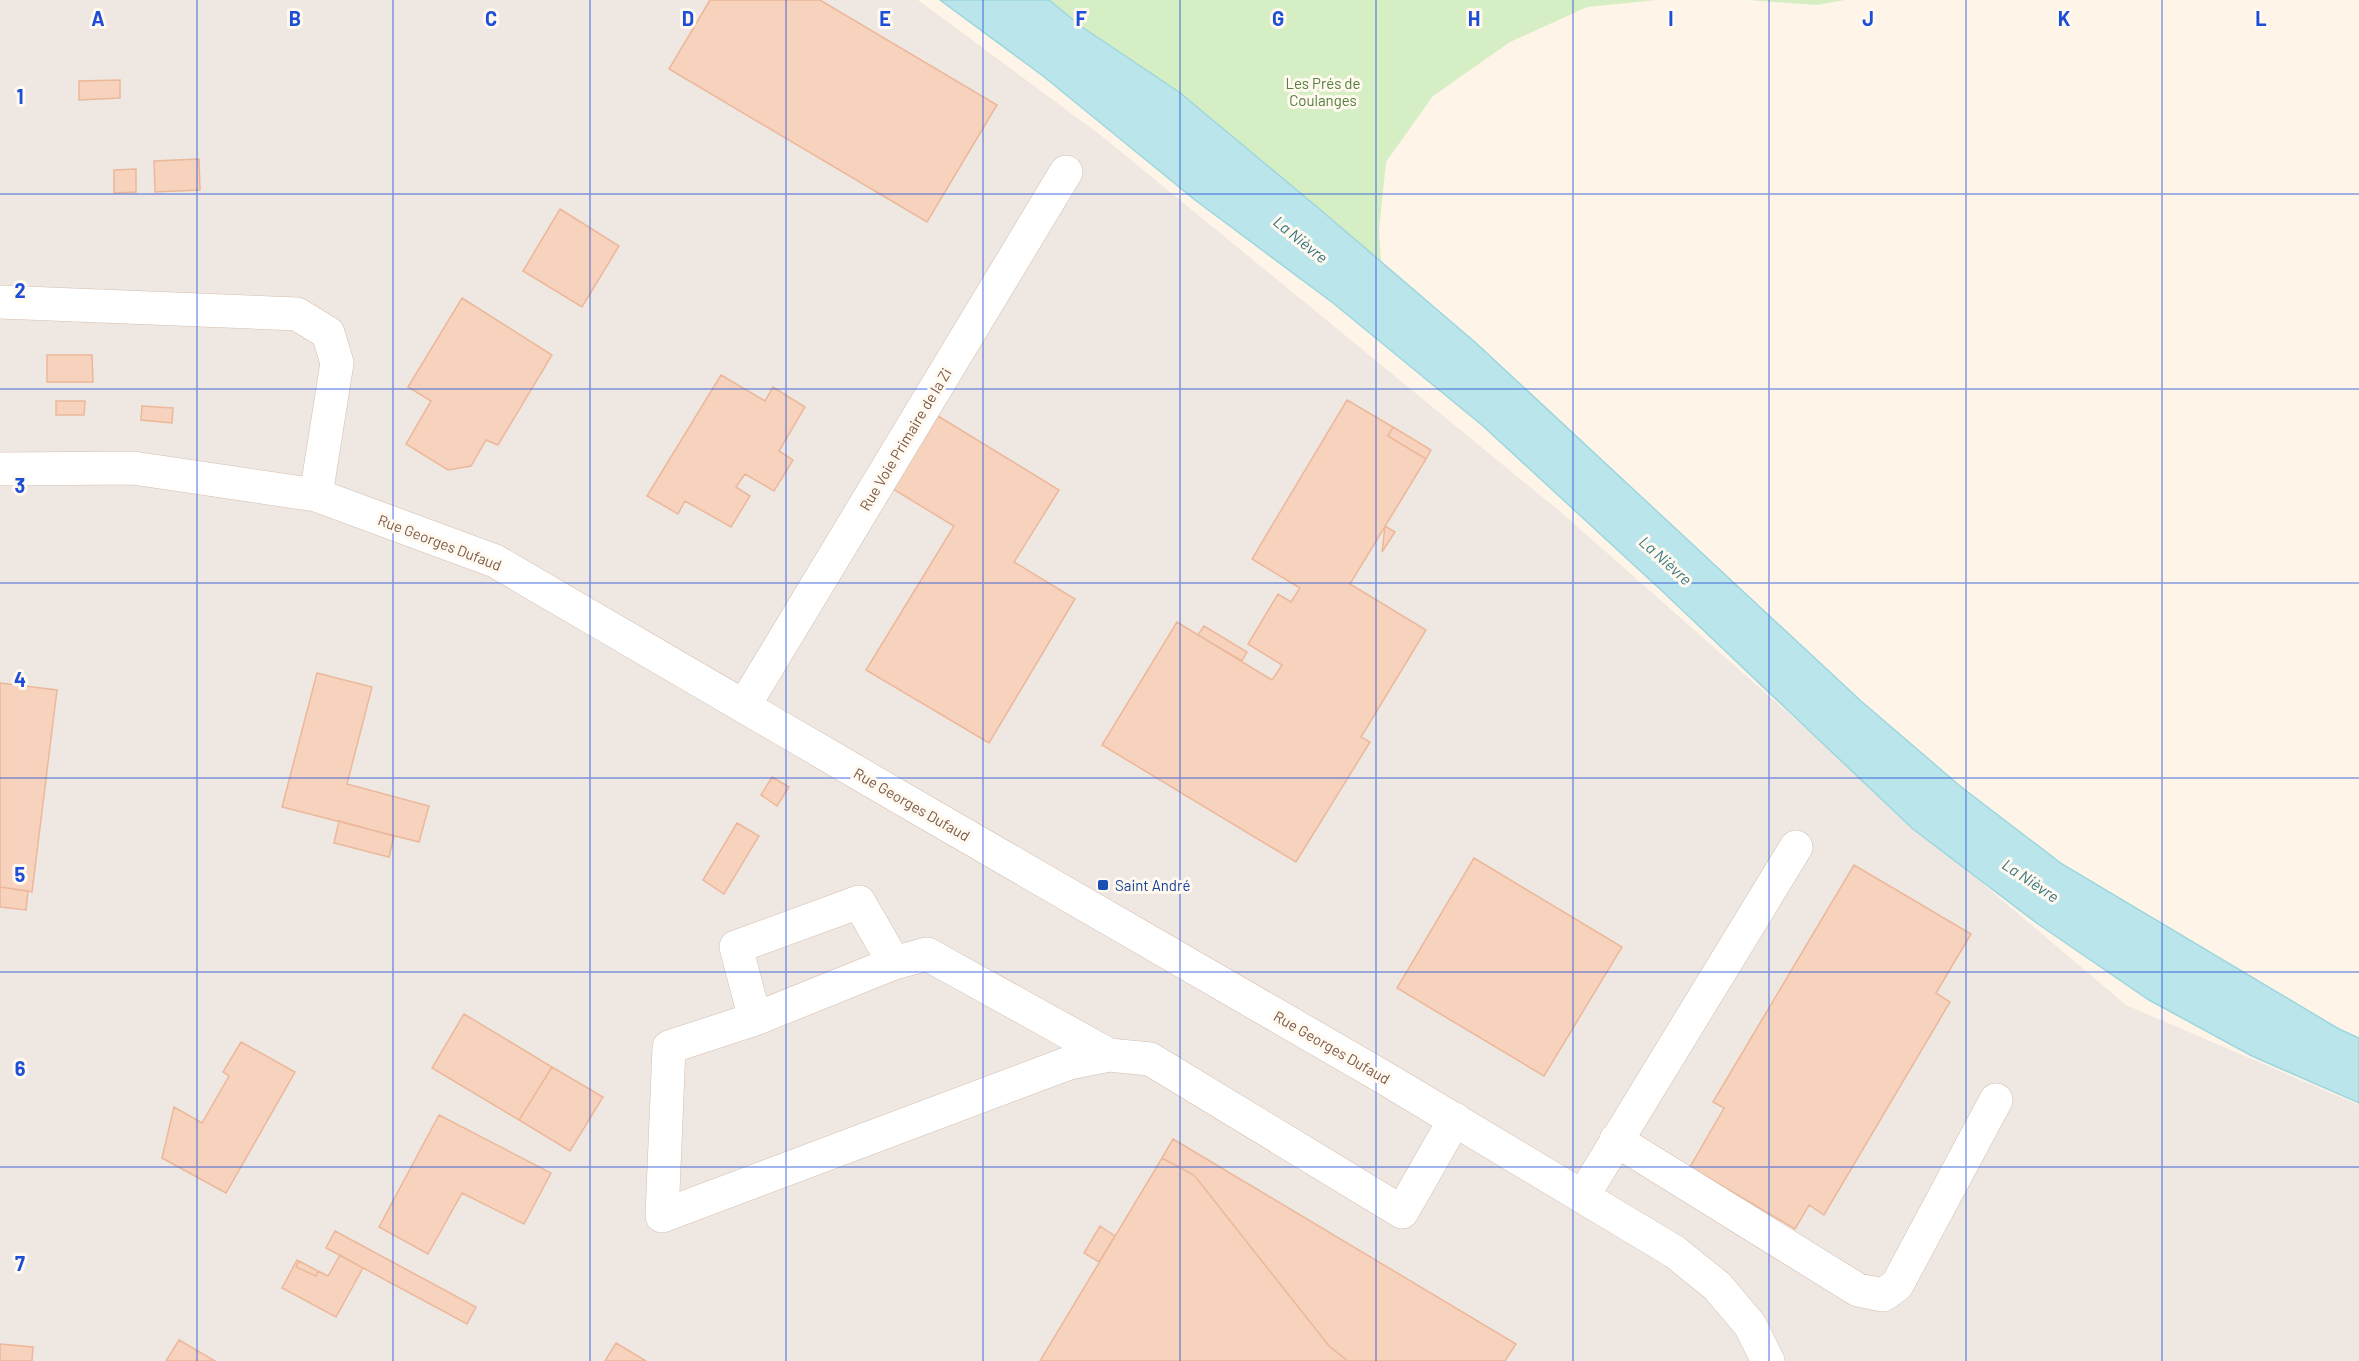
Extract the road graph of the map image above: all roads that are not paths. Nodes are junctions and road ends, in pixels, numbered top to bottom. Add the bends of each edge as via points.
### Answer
1 (1066, 172) dead end
2 (0, 302) edge
3 (0, 469) edge
4 (316, 495) junction
5 (744, 706) junction
6 (1796, 847) dead end
7 (894, 963) junction
8 (755, 1019) junction
9 (1109, 1055) junction
10 (1996, 1100) dead end
11 (1455, 1119) junction
12 (1616, 1140) junction
13 (1583, 1196) junction
14 (1768, 1361) edge

1 - 5 street, Rue Voie Primaire de la Zi
2 - 4 street via 297,314 328,333 337,363
3 - 4 street, Rue Georges Dufaud via 133,468
4 - 5 street, Rue Georges Dufaud via 495,561
5 - 11 street, Rue Georges Dufaud
6 - 12 street
7 - 8 street
7 - 8 street via 859,902 736,947
7 - 9 street via 927,954
8 - 9 street via 669,1047 662,1216 1069,1063
9 - 11 street via 1150,1059 1402,1212
10 - 12 street via 1897,1285 1883,1295 1858,1290
11 - 13 street, Rue Georges Dufaud
12 - 13 street
13 - 14 street, Rue Georges Dufaud via 1676,1252 1717,1286 1750,1325

